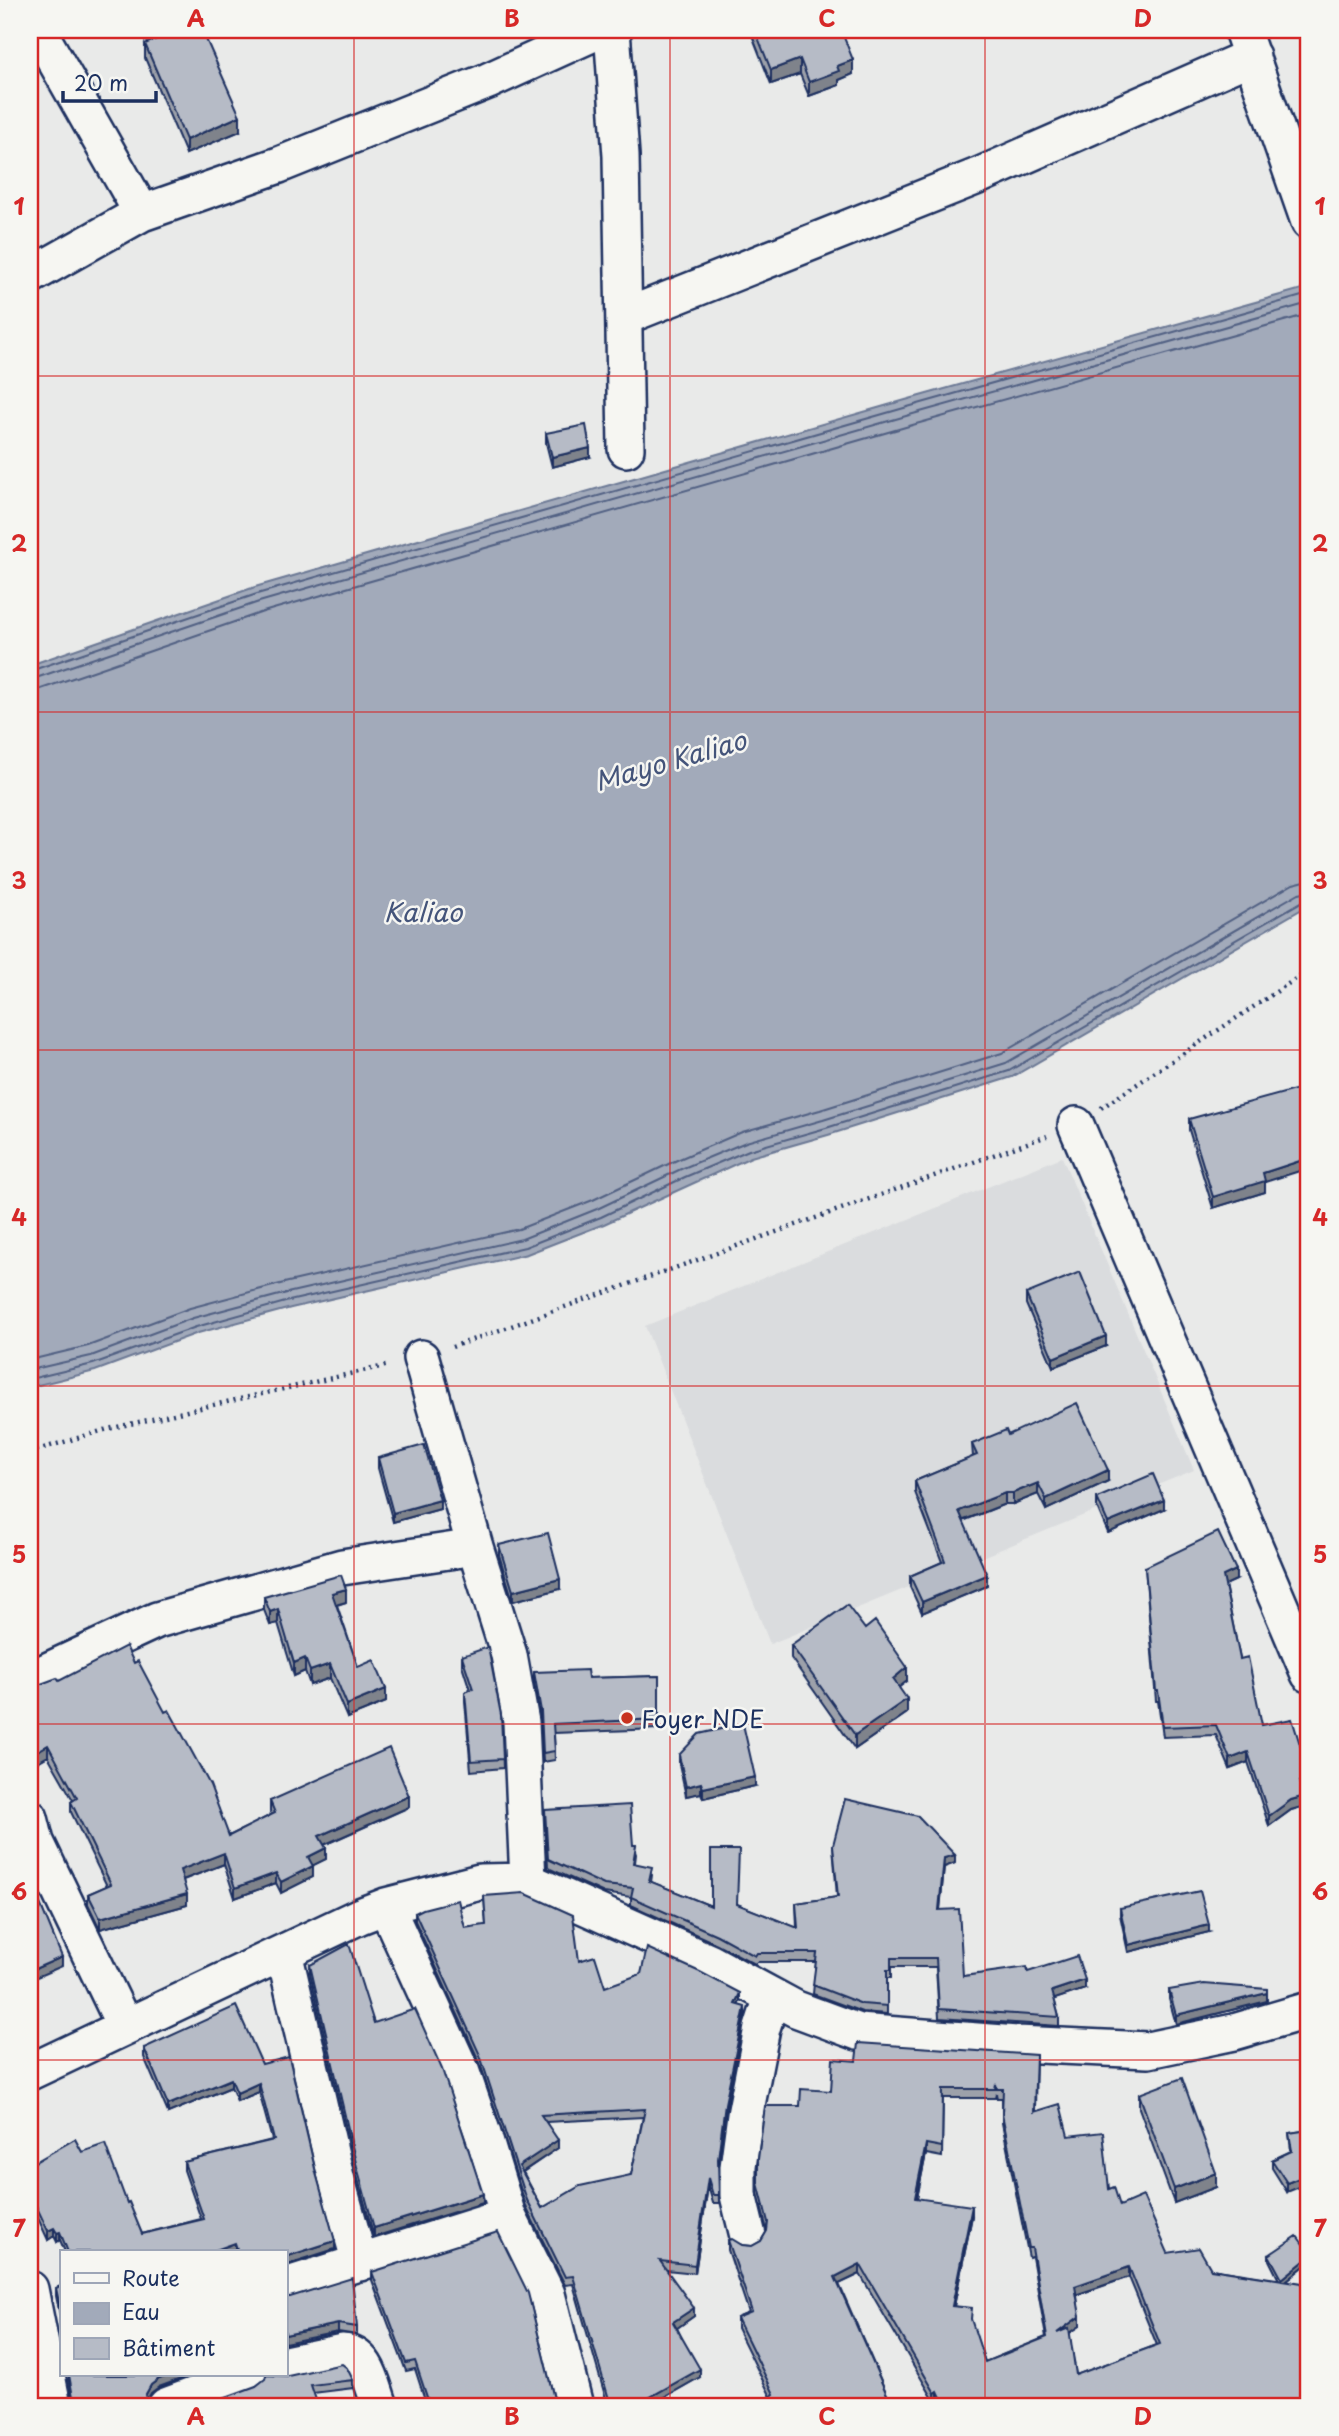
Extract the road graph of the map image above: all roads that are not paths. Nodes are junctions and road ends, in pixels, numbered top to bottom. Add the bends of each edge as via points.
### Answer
1 (38, 30) edge
2 (600, 30) edge
3 (612, 30) edge
4 (1247, 43) edge
5 (142, 213) junction
6 (1309, 222) edge
7 (30, 276) edge
8 (624, 317) junction
9 (626, 449) dead end
10 (1076, 1125) road end
11 (421, 1358) road end
12 (475, 1547) junction
13 (1309, 1674) edge
14 (30, 1679) edge
15 (30, 1818) edge
16 (528, 1881) junction
17 (386, 1906) junction
18 (284, 1952) junction
19 (772, 1997) junction
20 (1309, 2010) edge
21 (125, 2027) junction
22 (30, 2072) edge
23 (508, 2216) junction
24 (748, 2236) dead end
25 (360, 2263) junction
26 (287, 2285) edge
27 (30, 2289) edge
28 (53, 2363) edge
29 (287, 2364) edge
30 (246, 2376) edge
31 (53, 2406) edge
32 (166, 2406) edge
33 (380, 2406) edge
34 (575, 2406) edge

1 - 5 street
2 - 5 street via 488,81 303,155
3 - 8 street via 621,156
4 - 6 street
4 - 8 street via 978,176
5 - 7 street
8 - 9 street
10 - 13 street
11 - 12 street
12 - 14 street via 342,1567 157,1620
12 - 16 street via 509,1655 521,1722
15 - 21 street via 36,1842
16 - 17 street via 480,1882
16 - 19 street via 709,1962
17 - 18 street
17 - 23 street via 461,2070
18 - 21 street
18 - 25 street via 310,2074
19 - 20 street via 858,2032 1148,2050
19 - 24 street via 762,2028 738,2167 738,2195
21 - 22 street
23 - 25 street
23 - 34 street via 547,2294
25 - 26 street
27 - 28 street
28 - 31 street
29 - 33 street via 350,2352 362,2360
30 - 32 street

